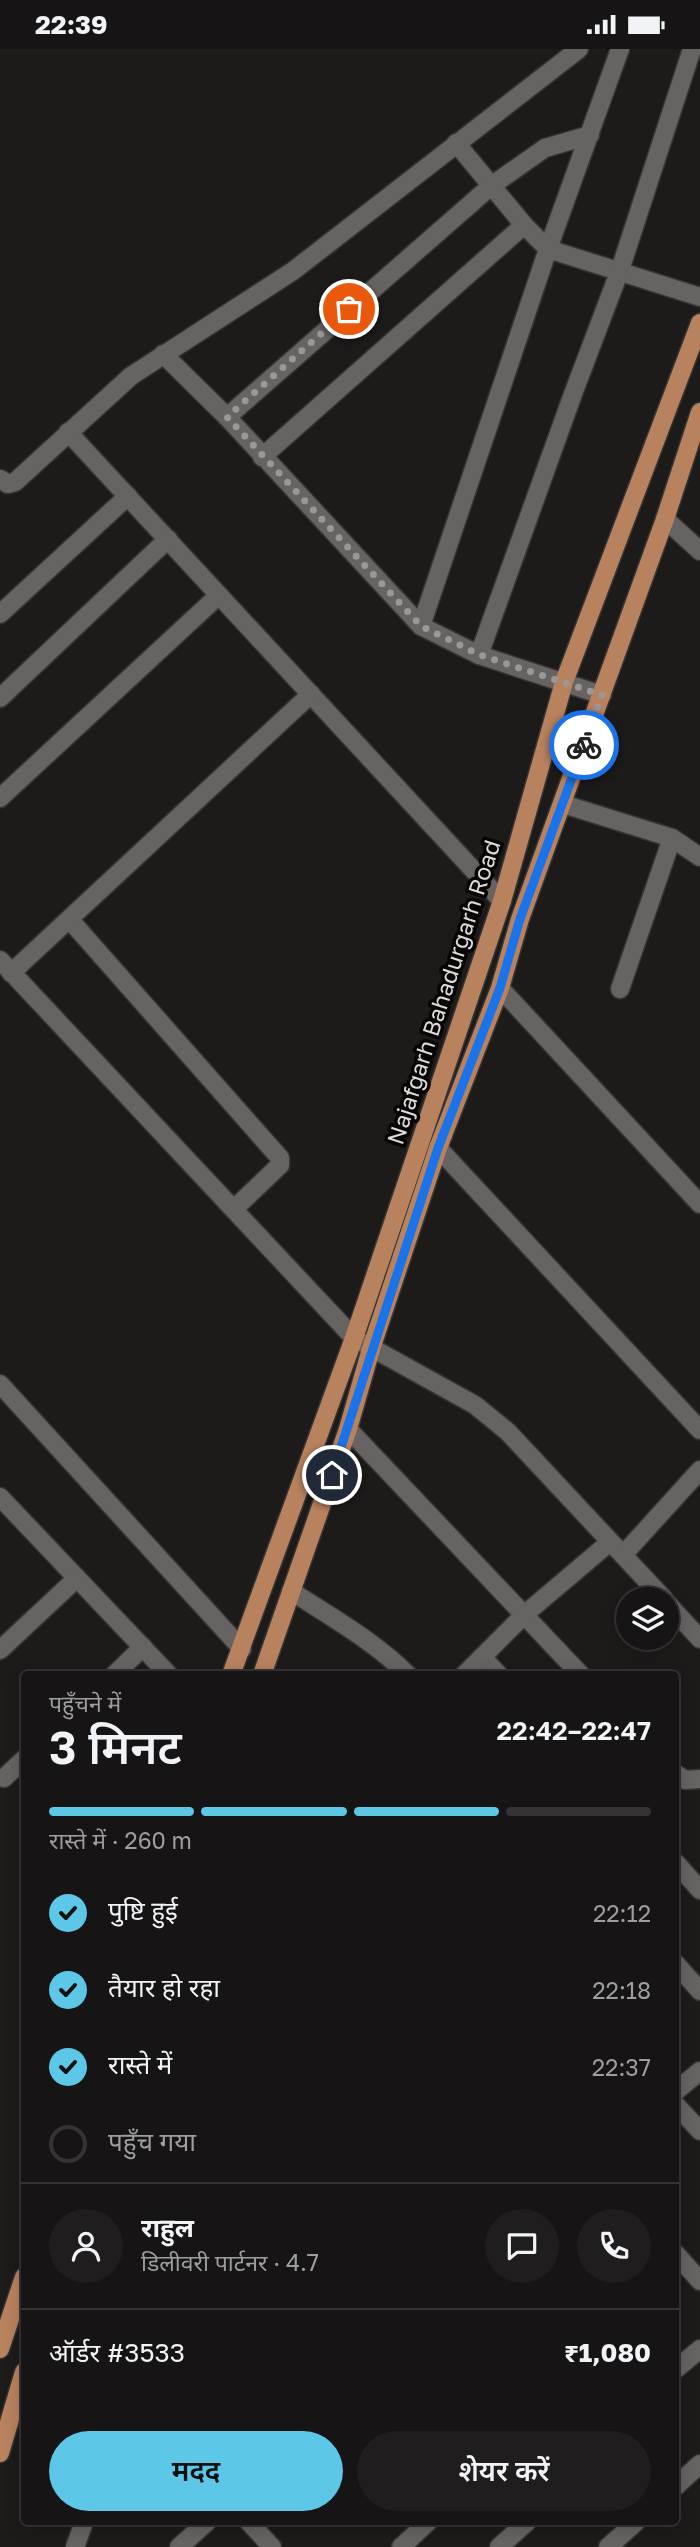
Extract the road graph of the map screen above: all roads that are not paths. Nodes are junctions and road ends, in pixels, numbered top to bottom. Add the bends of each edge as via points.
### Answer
1 (579, 49) edge
2 (620, 49) edge
3 (692, 49) edge
4 (590, 135) junction
5 (456, 143) junction
6 (491, 186) junction
7 (524, 225) junction
8 (548, 249) junction
9 (620, 271) junction
10 (700, 297) edge
11 (700, 324) edge
12 (163, 353) junction
13 (700, 412) edge
14 (227, 417) junction
15 (68, 432) junction
16 (262, 457) junction
17 (0, 479) edge
18 (128, 496) junction
19 (665, 519) junction
20 (168, 539) junction
21 (700, 551) edge
22 (219, 595) junction
23 (0, 614) edge
24 (421, 626) junction
25 (480, 655) junction
26 (564, 682) junction
27 (311, 695) junction
28 (602, 695) junction
29 (0, 698) edge
30 (0, 798) edge
31 (564, 804) junction
32 (672, 838) junction
33 (700, 857) edge
34 (502, 901) junction
35 (70, 920) junction
36 (6, 966) edge
37 (500, 988) junction
38 (620, 989) dead end
39 (438, 1148) junction
40 (700, 1204) edge
41 (234, 1209) junction
42 (354, 1338) junction
43 (371, 1349) junction
44 (0, 1384) edge
45 (348, 1429) junction
46 (700, 1430) edge
47 (700, 1471) edge
48 (0, 1497) edge
49 (617, 1548) junction
50 (77, 1578) junction
51 (652, 1587) edge
52 (290, 1591) junction
53 (525, 1614) junction
54 (679, 1616) edge
55 (700, 1639) edge
56 (143, 1647) junction
57 (242, 1649) junction
58 (0, 1650) edge
59 (482, 1657) junction
60 (118, 1671) edge
61 (165, 1671) edge
62 (234, 1671) edge
63 (263, 1671) edge
64 (404, 1671) edge
65 (468, 1671) edge
66 (495, 1671) edge
67 (577, 1671) edge
68 (21, 1762) edge
69 (679, 1776) edge
70 (4, 1778) dead end
71 (700, 1779) edge
72 (679, 1866) edge
73 (700, 1890) edge
74 (679, 1967) edge
75 (700, 1991) edge
76 (700, 2071) edge
77 (679, 2088) edge
78 (679, 2108) edge
79 (700, 2131) edge
80 (679, 2257) edge
81 (700, 2281) edge
82 (21, 2298) edge
83 (0, 2349) edge
84 (700, 2349) edge
85 (679, 2366) edge
86 (21, 2382) edge
87 (0, 2453) edge
88 (700, 2464) edge
89 (679, 2483) edge
90 (83, 2525) edge
91 (204, 2525) edge
92 (252, 2525) edge
93 (425, 2525) edge
94 (524, 2525) edge
95 (633, 2525) edge
96 (75, 2547) edge
97 (179, 2547) edge
98 (272, 2547) edge
99 (401, 2547) edge
100 (499, 2547) edge
101 (608, 2547) edge

1 - 5 street
2 - 4 street
3 - 9 street
4 - 6 street via 545,148
4 - 8 street
5 - 6 street
5 - 12 street via 293,271
6 - 7 street
6 - 14 street
7 - 8 street
7 - 16 street
8 - 9 street
8 - 24 street
9 - 10 street
9 - 25 street
11 - 26 main road, Najafgarh Bahadurgarh Road
12 - 14 street
12 - 15 street via 113,390
13 - 19 main road, Najafgarh Bahadurgarh Road
14 - 16 street
15 - 17 street via 15,482
15 - 18 street
16 - 24 street
18 - 20 street
18 - 23 street
19 - 21 street
19 - 28 main road, Najafgarh Bahadurgarh Road
20 - 22 street
20 - 29 street
22 - 27 street
22 - 30 street
24 - 25 street
25 - 26 street
26 - 28 street
26 - 34 main road, Najafgarh Bahadurgarh Road
27 - 34 street
27 - 35 street
28 - 31 main road, Najafgarh Bahadurgarh Road
31 - 32 street
31 - 37 main road, Najafgarh Bahadurgarh Road via 520,919
32 - 33 street
32 - 38 street
34 - 42 main road, Najafgarh Bahadurgarh Road
35 - 36 street
35 - 41 street via 280,1158 280,1165
36 - 41 street
37 - 39 main road, Najafgarh Bahadurgarh Road
37 - 40 street
39 - 43 main road, Najafgarh Bahadurgarh Road
39 - 46 street
41 - 42 street
42 - 43 street
42 - 57 main road, Najafgarh Bahadurgarh Road
43 - 45 main road, Najafgarh Bahadurgarh Road
43 - 49 street via 475,1405 508,1432
44 - 57 street
45 - 52 main road, Najafgarh Bahadurgarh Road
45 - 53 street
47 - 49 street
48 - 50 street
49 - 51 street
49 - 53 street
50 - 56 street
50 - 58 street
52 - 63 main road, Najafgarh Bahadurgarh Road
52 - 64 street via 365,1638
53 - 59 street
53 - 67 street
54 - 55 street
56 - 60 street
56 - 61 street
57 - 62 main road, Najafgarh Bahadurgarh Road
59 - 65 street
59 - 66 street
68 - 70 street
69 - 71 street
72 - 73 street
74 - 75 street
76 - 77 street
78 - 79 street
80 - 81 street
82 - 83 main road
84 - 85 street
86 - 87 main road
88 - 89 street
90 - 96 street
91 - 97 street
92 - 98 street
93 - 99 street
94 - 100 street
95 - 101 street

